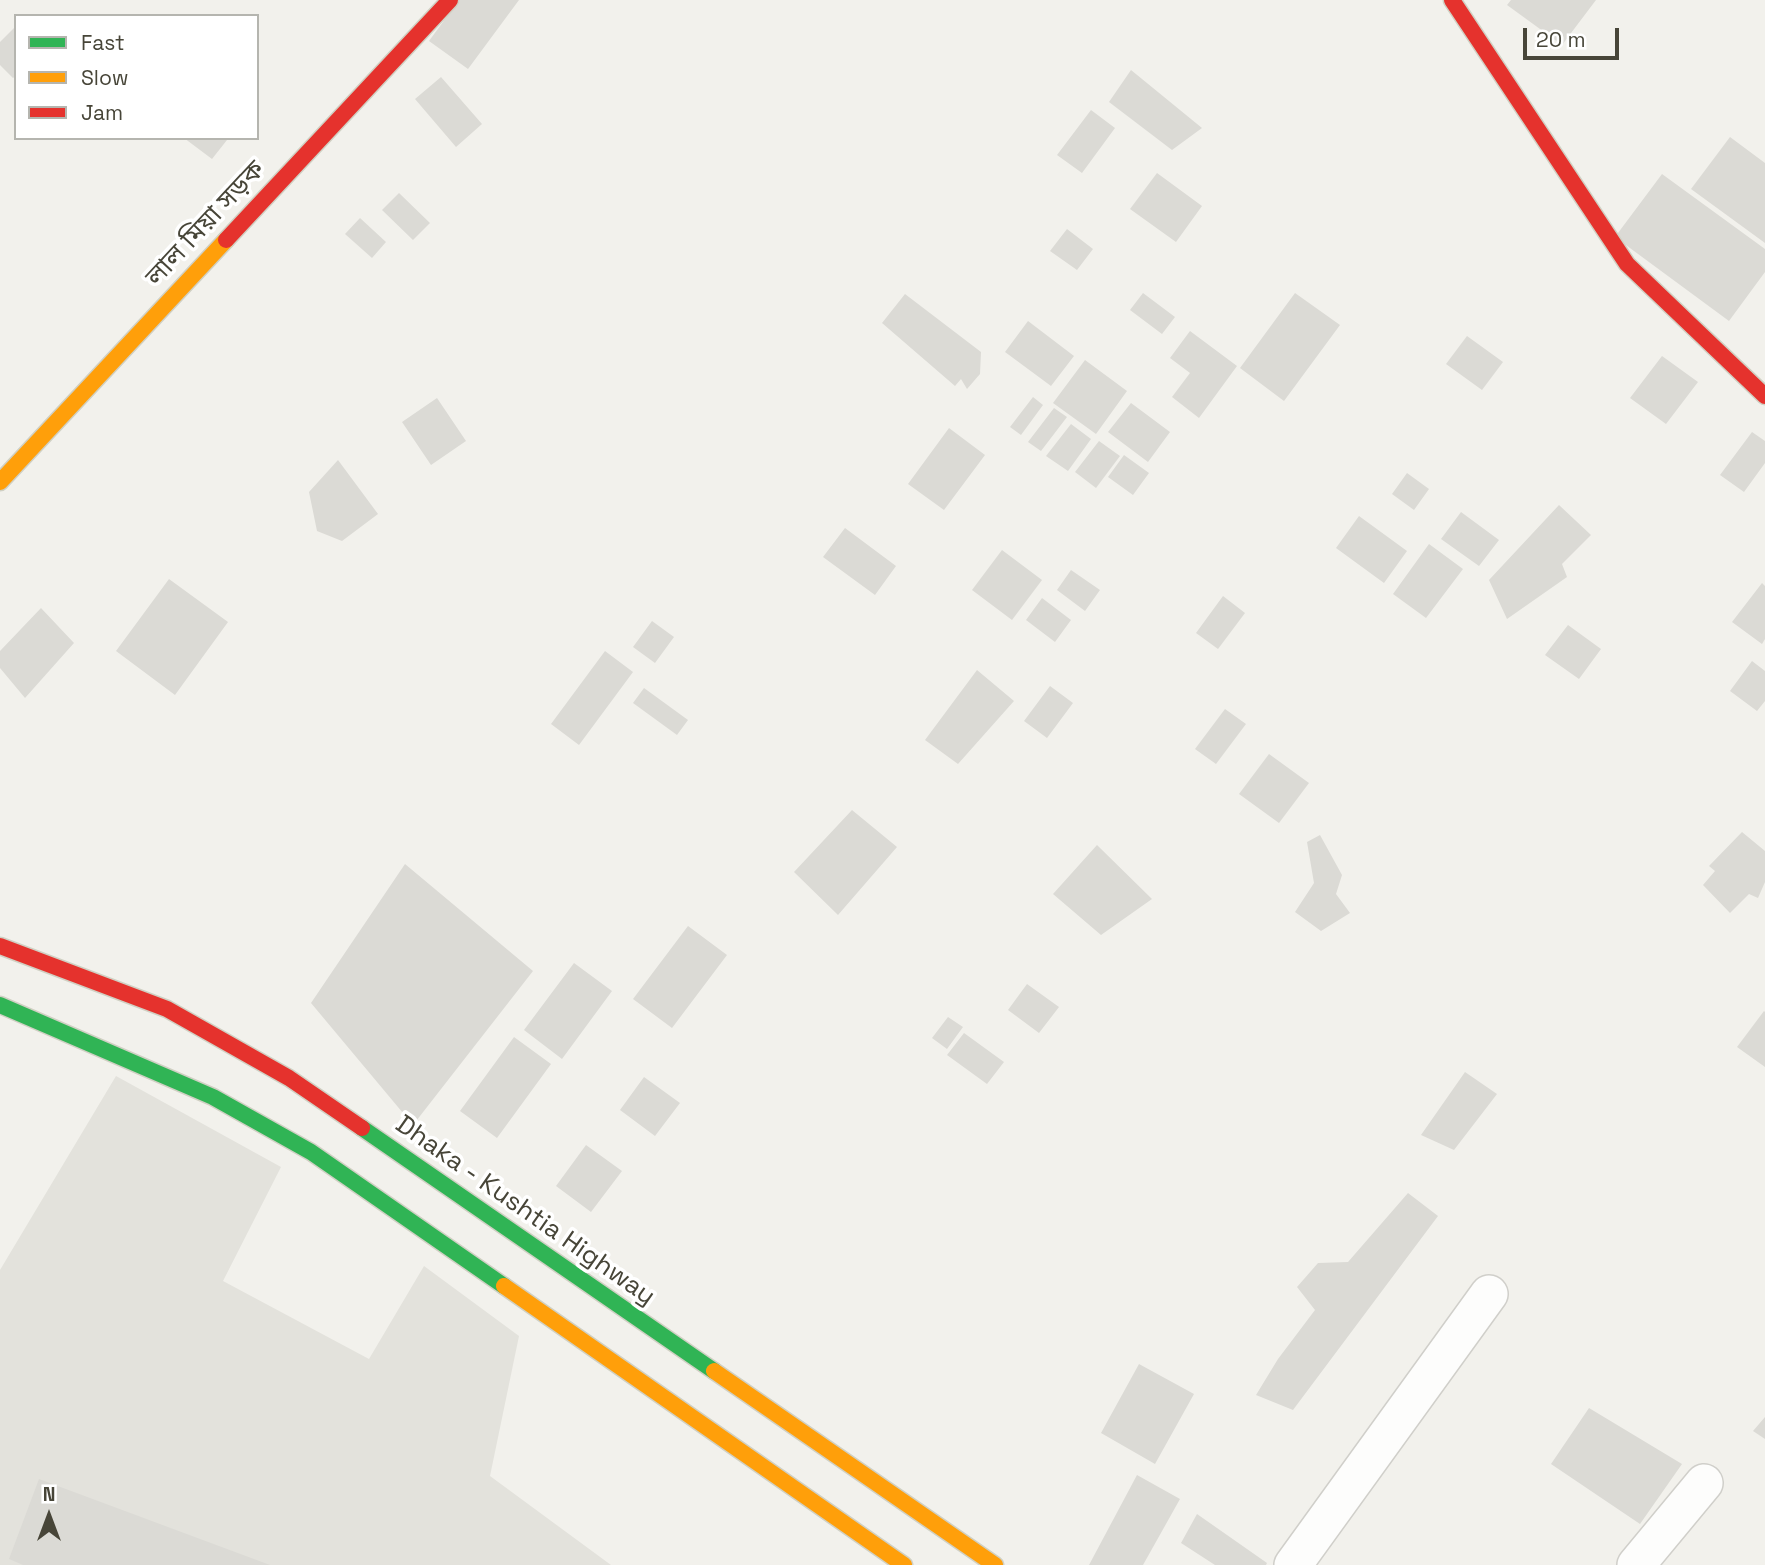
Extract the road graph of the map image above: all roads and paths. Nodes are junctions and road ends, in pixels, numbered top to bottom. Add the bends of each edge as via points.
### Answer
1 (450, 0) edge
2 (1452, 0) edge
3 (1765, 396) edge
4 (0, 482) edge
5 (0, 946) edge
6 (0, 1005) edge
7 (1489, 1294) dead end
8 (1704, 1483) dead end
9 (904, 1565) edge
10 (995, 1565) edge
11 (1293, 1565) edge
12 (1636, 1565) edge

1 - 4 main road, লাল মিয়া সড়ক
2 - 3 main road via 1627,264
5 - 10 main road, Dhaka - Kushtia Highway via 167,1009 289,1078
6 - 9 main road via 213,1097 311,1152
7 - 11 street
8 - 12 street

